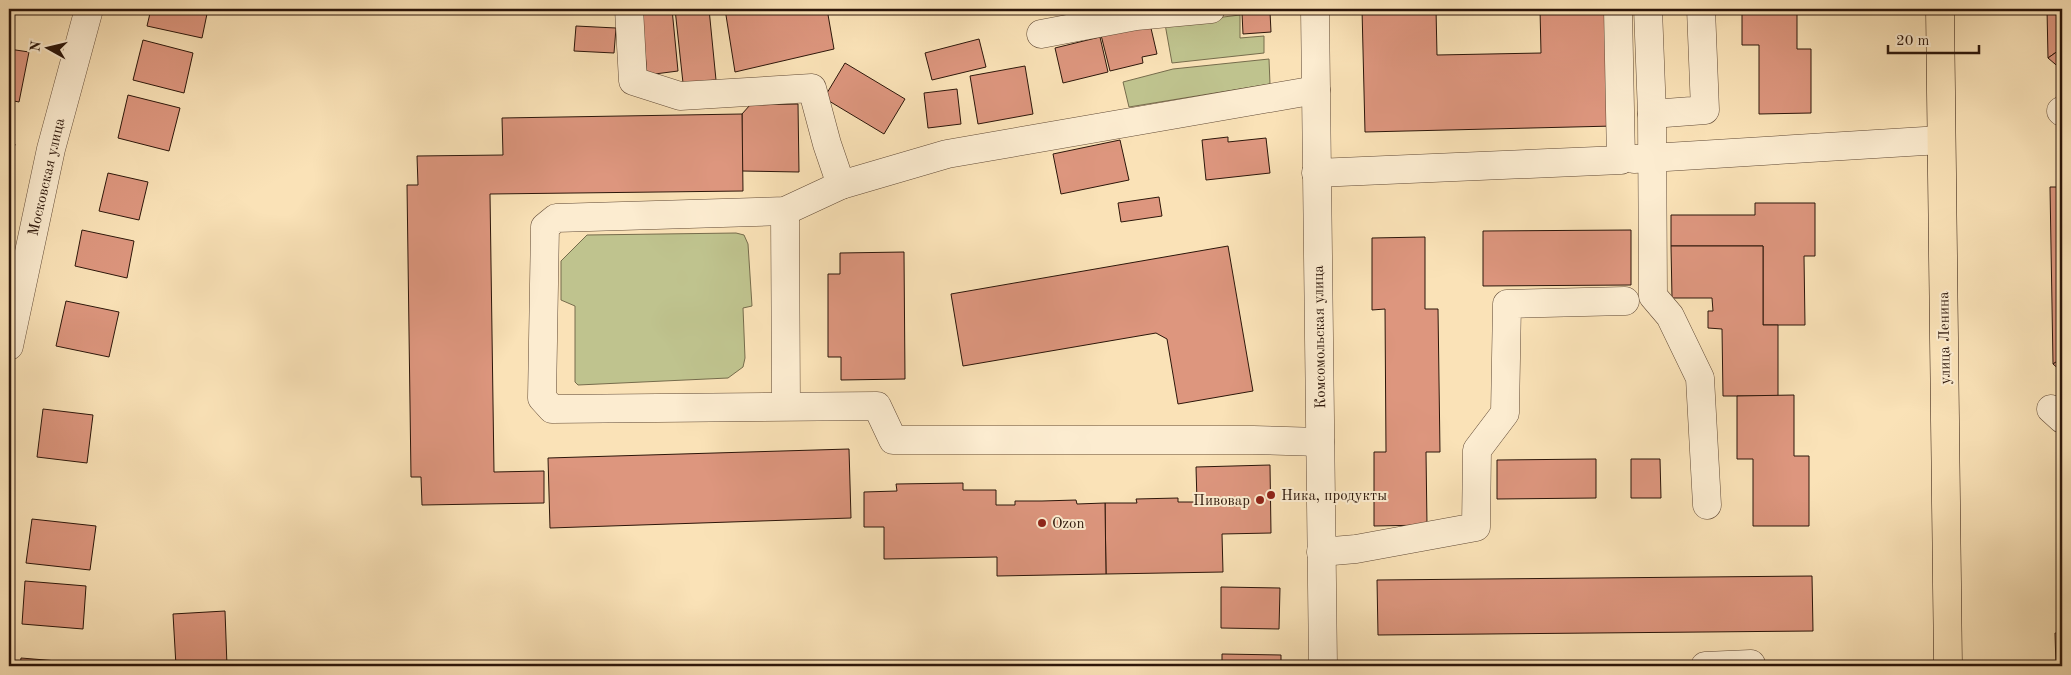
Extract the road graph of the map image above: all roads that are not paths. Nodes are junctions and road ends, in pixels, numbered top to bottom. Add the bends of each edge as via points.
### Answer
1 (89, 9) edge
2 (629, 9) edge
3 (1211, 9) edge
4 (1315, 9) edge
5 (1618, 9) edge
6 (1648, 9) edge
7 (1701, 9) edge
8 (1940, 9) edge
9 (1041, 34) dead end
10 (1316, 90) junction
11 (1652, 114) junction
12 (1941, 140) junction
13 (1652, 157) junction
14 (1621, 160) junction
15 (1316, 173) junction
16 (841, 185) junction
17 (785, 211) junction
18 (1625, 301) dead end
19 (9, 346) edge
20 (786, 406) junction
21 (1320, 442) junction
22 (1707, 505) dead end
23 (1321, 552) junction
24 (1751, 664) dead end
25 (1323, 666) edge
26 (1706, 666) edge
27 (1948, 666) edge

1 - 19 street, Московская улица via 51,149
2 - 16 street via 633,81 680,96 812,88
3 - 9 street via 1136,16
4 - 10 street, Комсомольская улица
5 - 14 street
6 - 11 street
7 - 11 street via 1705,110
8 - 12 main road, улица Ленина
10 - 15 street, Комсомольская улица
10 - 16 street via 948,154
11 - 13 street
12 - 13 street
12 - 27 main road, улица Ленина
13 - 14 street
13 - 22 street via 1654,296 1670,316 1700,378
14 - 15 street
15 - 21 street, Комсомольская улица
16 - 17 street
17 - 20 street
17 - 20 street via 556,218 545,227 542,398 552,409
18 - 23 street via 1507,304 1505,413 1477,450 1476,527 1356,549
20 - 21 street via 877,406 893,440
21 - 23 street, Комсомольская улица
23 - 25 street, Комсомольская улица
24 - 26 street

